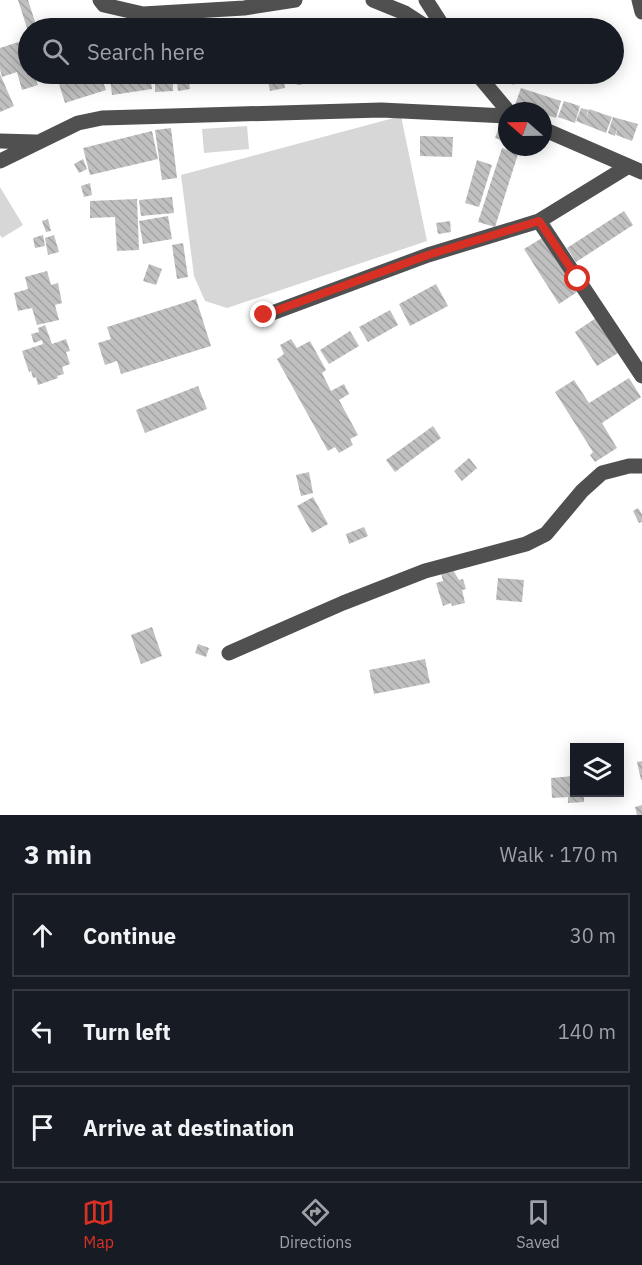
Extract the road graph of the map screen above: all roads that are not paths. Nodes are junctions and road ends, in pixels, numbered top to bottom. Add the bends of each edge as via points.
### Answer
1 (100, 0) edge
2 (295, 0) edge
3 (373, 0) edge
4 (426, 0) edge
5 (413, 18) edge
6 (438, 18) edge
7 (485, 84) edge
8 (500, 102) edge
9 (498, 116) edge
10 (552, 133) edge
11 (0, 141) edge
12 (39, 142) junction
13 (0, 161) edge
14 (627, 167) junction
15 (642, 172) edge
16 (539, 221) junction
17 (264, 315) dead end
18 (642, 376) edge
19 (642, 466) edge
20 (228, 653) dead end

1 - 2 street via 104,5 143,14 244,8
3 - 5 street
4 - 6 street
7 - 8 street
9 - 12 street via 381,110 102,118 78,123
10 - 14 street
11 - 12 street
12 - 13 street
14 - 15 street
14 - 16 street
16 - 17 street via 428,255
16 - 18 street
19 - 20 street via 602,473 546,534 526,544 425,571

